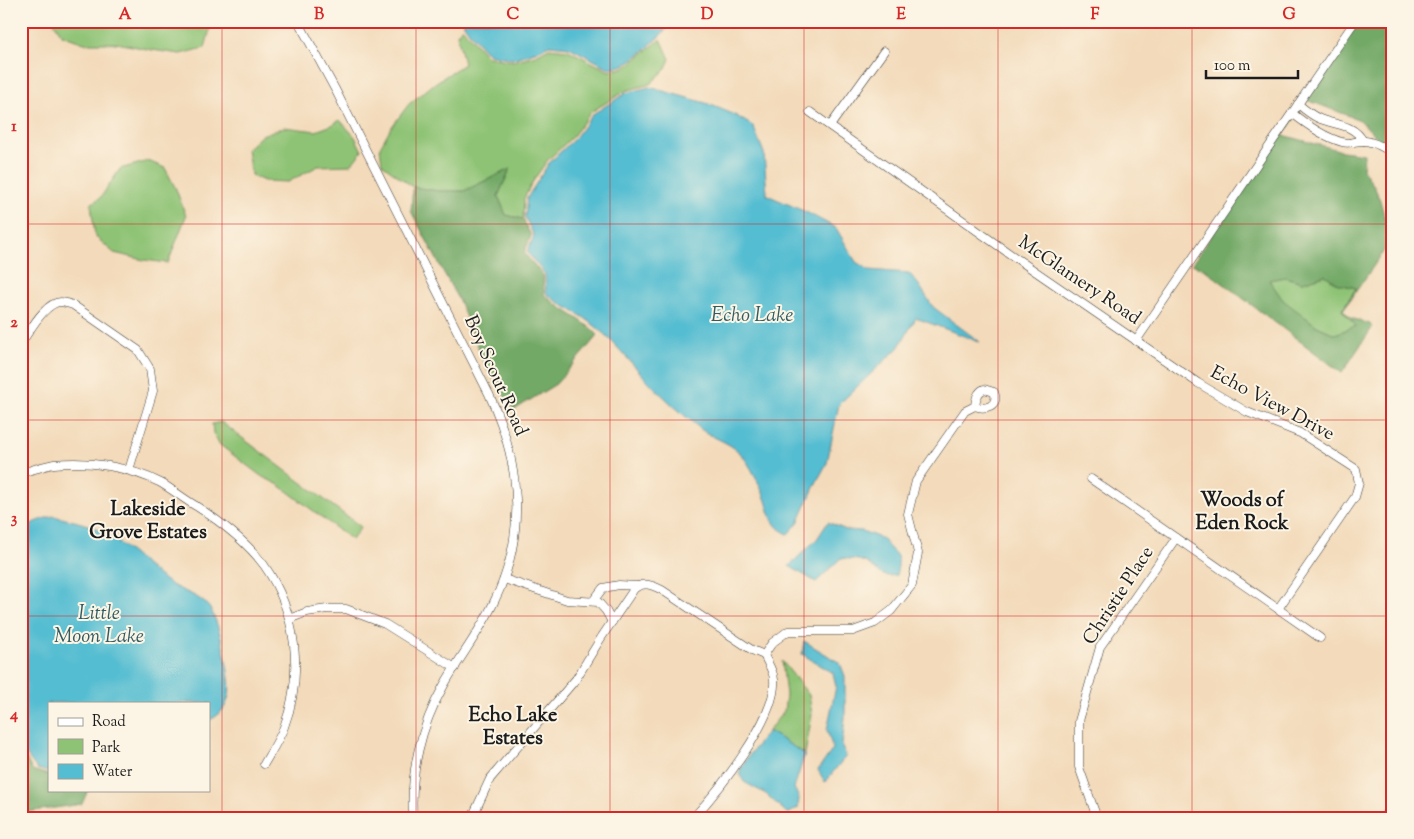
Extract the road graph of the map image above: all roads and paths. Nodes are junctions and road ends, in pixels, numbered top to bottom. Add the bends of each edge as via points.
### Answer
1 (298, 21) edge
2 (1355, 21) edge
3 (884, 51) dead end
4 (1298, 104) junction
5 (810, 112) dead end
6 (1292, 113) junction
7 (830, 126) junction
8 (1363, 141) junction
9 (1393, 154) edge
10 (1136, 341) junction
11 (21, 342) edge
12 (975, 406) dead end
13 (129, 470) junction
14 (21, 473) edge
15 (1091, 479) dead end
16 (1176, 538) junction
17 (504, 579) junction
18 (637, 586) junction
19 (593, 601) junction
20 (1278, 609) junction
21 (289, 619) junction
22 (612, 622) junction
23 (1320, 638) dead end
24 (764, 654) junction
25 (455, 668) junction
26 (264, 764) dead end
27 (1393, 804) edge
28 (413, 818) edge
29 (472, 818) edge
30 (693, 818) edge
31 (1097, 818) edge
32 (1383, 818) edge

1 - 17 street, Boy Scout Road via 473,360 504,430 513,466 516,499 514,540
2 - 4 street, McGlamery Road
3 - 7 street
4 - 6 street, McGlamery Road
4 - 8 street via 1318,118 1349,126
5 - 7 street, McGlamery Road
6 - 8 street via 1333,139 1345,143
6 - 10 street, McGlamery Road
7 - 10 street, McGlamery Road
8 - 9 street
10 - 20 street, Echo View Drive via 1198,384 1247,412 1300,433 1356,469 1359,483 1355,496
11 - 13 street via 46,309 61,302 73,305 138,350 150,369 153,391
12 - 24 street via 965,412 916,481 908,514 918,553 912,585 891,611 875,623 853,631 788,631
13 - 14 street via 91,463 53,464
13 - 21 street via 168,488 220,522 248,547 280,592
15 - 16 street
16 - 20 street
16 - 31 street, Christie Place via 1100,647 1079,721 1080,767
17 - 19 street via 567,600
17 - 25 street, Boy Scout Road via 491,609
18 - 19 street via 603,588
18 - 22 street
18 - 24 street via 646,584 662,590 752,650
19 - 22 street via 604,607
20 - 23 street
21 - 25 street via 307,612 346,608 384,624
21 - 26 street via 296,654 294,693 284,728
22 - 29 street via 576,679 490,779
24 - 30 street via 774,679 772,700 759,730 713,796
25 - 28 street, Boy Scout Road via 433,706 422,737 414,776
27 - 32 street

